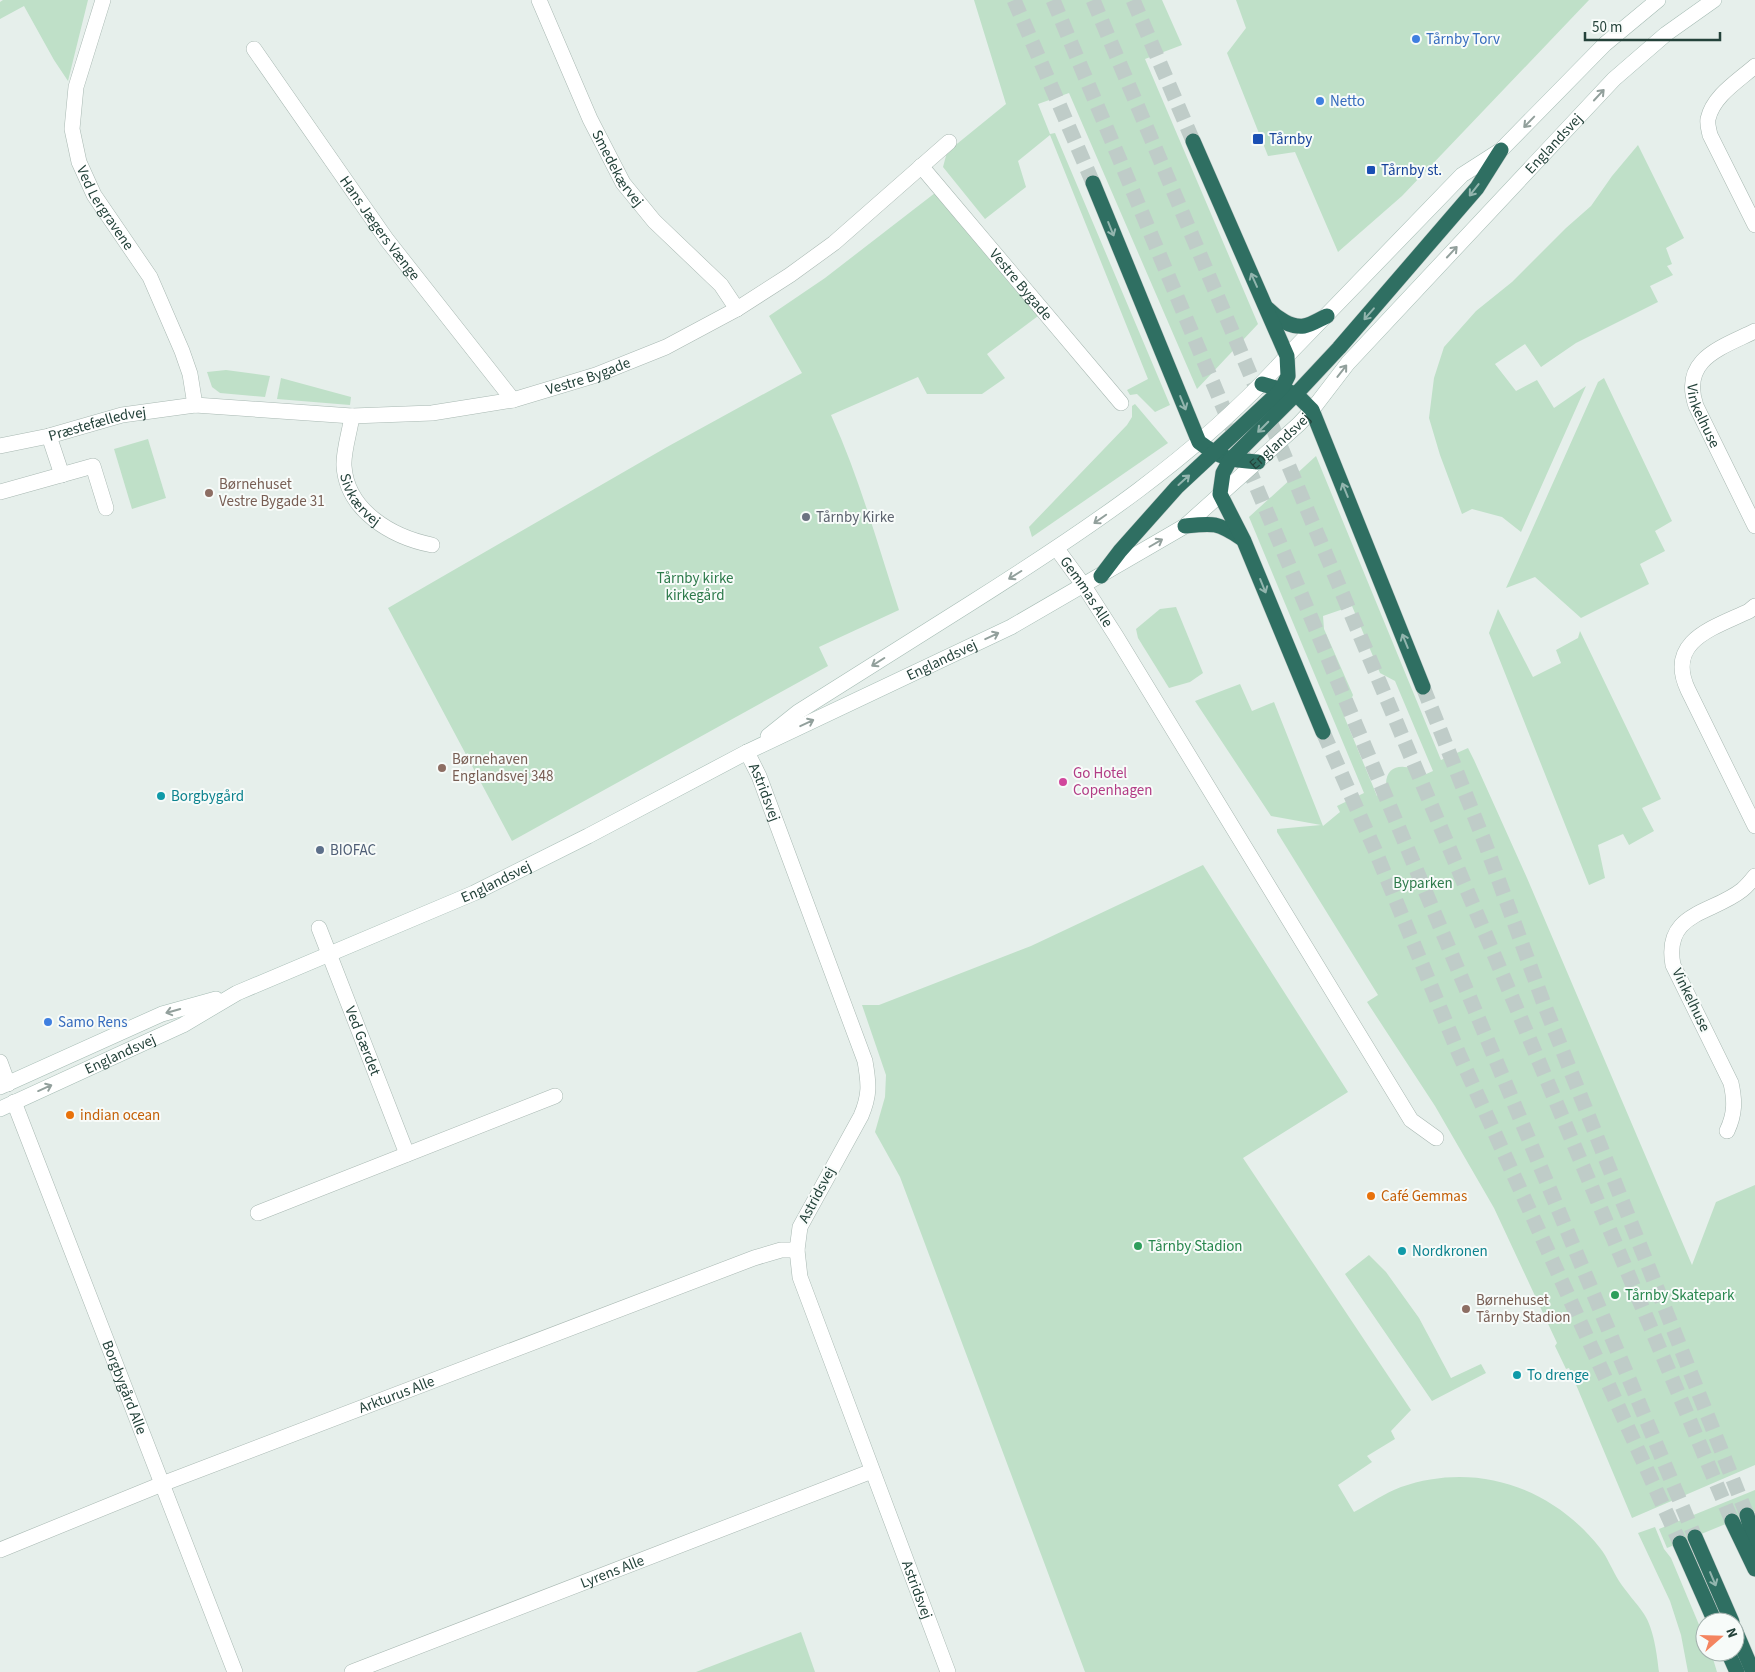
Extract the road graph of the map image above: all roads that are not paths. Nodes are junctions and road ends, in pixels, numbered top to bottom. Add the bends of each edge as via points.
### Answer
1 (103, 0) edge
2 (539, 0) edge
3 (1658, 0) edge
4 (1714, 0) edge
5 (254, 49) dead end
6 (1755, 66) edge
7 (1193, 141) tunnel mouth
8 (949, 142) dead end
9 (1501, 150) junction
10 (922, 166) junction
11 (1092, 183) tunnel mouth
12 (1755, 225) edge
13 (1266, 308) junction
14 (737, 309) junction
15 (1327, 316) junction
16 (1755, 331) edge
17 (1287, 356) junction
18 (1262, 384) junction
19 (1281, 390) junction
20 (1296, 394) junction
21 (513, 400) junction
22 (1122, 403) dead end
23 (196, 405) junction
24 (1312, 410) junction
25 (352, 416) junction
26 (49, 436) junction
27 (1199, 442) junction
28 (0, 446) edge
29 (1213, 453) junction
30 (1230, 460) junction
31 (1258, 462) junction
32 (62, 475) junction
33 (0, 492) edge
34 (1220, 494) junction
35 (106, 508) dead end
36 (1185, 526) junction
37 (1755, 526) edge
38 (1244, 541) junction
39 (432, 545) dead end
40 (1057, 549) junction
41 (1101, 576) junction
42 (1084, 586) junction
43 (1755, 606) edge
44 (1423, 687) tunnel mouth
45 (1323, 732) tunnel mouth
46 (747, 752) junction
47 (1755, 826) edge
48 (1755, 876) edge
49 (319, 928) dead end
50 (330, 953) junction
51 (237, 993) junction
52 (0, 1062) edge
53 (4, 1086) edge
54 (555, 1096) dead end
55 (7, 1105) edge
56 (1727, 1131) dead end
57 (1436, 1138) dead end
58 (407, 1154) junction
59 (258, 1214) dead end
60 (797, 1250) junction
61 (872, 1471) junction
62 (162, 1484) junction
63 (1747, 1515) tunnel mouth
64 (1732, 1521) tunnel mouth
65 (1695, 1537) tunnel mouth
66 (1680, 1543) tunnel mouth
67 (1755, 1545) edge
68 (0, 1550) edge
69 (1755, 1569) edge
70 (1711, 1612) edge
71 (1728, 1612) edge
72 (1745, 1653) edge
73 (235, 1672) edge
74 (352, 1672) edge
75 (948, 1672) edge
76 (1753, 1672) edge

1 - 23 street, Ved Lergravene via 76,87 72,128 79,162 94,195 150,277 190,374
2 - 14 street, Smedekærvej via 590,119 623,183 654,221 721,285
3 -> 9 street, Englandsvej via 1605,44
24 -> 4 street, Englandsvej via 1348,363 1614,79 1666,34
5 - 21 street, Hans Jægers Vænge via 388,240
6 - 12 street via 1720,96 1707,121 1710,135
13 -> 7 highway
8 - 10 street, Vestre Bygade
9 - 15 street, Englandsvej via 1462,175
9 -> 20 highway via 1477,188
10 - 14 street, Vestre Bygade via 834,243
10 - 22 street, Vestre Bygade
11 -> 27 highway
13 - 15 highway via 1293,325 1305,326
13 - 17 highway
14 - 21 street, Vestre Bygade via 657,351 596,375
15 - 17 street, Englandsvej
16 - 37 street, Vinkelhuse via 1712,352 1696,370 1692,382 1696,406
17 - 18 street, Englandsvej
17 - 19 highway via 1288,376
18 - 19 highway
18 - 27 street, Englandsvej
19 - 20 highway
19 - 29 highway
20 - 24 highway
20 -> 30 highway
21 - 25 street, Vestre Bygade via 432,413
23 - 25 street, Vestre Bygade
23 - 26 street, Præstefælledvej via 122,415
24 - 31 street, Englandsvej
44 -> 24 highway
25 - 39 street, Sivkærvej via 343,464 346,482 354,499 386,527 412,541
26 - 28 street, Præstefælledvej
26 - 32 street
27 - 29 highway
27 -> 40 street, Englandsvej via 1140,491
29 - 30 highway
41 -> 29 highway via 1177,487
30 - 31 highway
30 - 34 highway via 1223,473
31 - 34 street, Englandsvej
32 - 33 street
32 - 35 street via 93,466
34 - 36 street, Englandsvej
34 - 38 highway
36 - 38 highway via 1208,523 1223,526
41 -> 36 street, Englandsvej
38 -> 45 highway
40 - 42 street, Gemmas Alle
40 -> 46 street, Englandsvej via 798,712
41 - 42 street, Englandsvej
46 -> 42 street, Englandsvej via 1011,627
42 - 57 street, Gemmas Alle via 1411,1120
43 - 47 street via 1691,642 1685,651 1681,672
46 - 50 street, Englandsvej via 474,892
46 - 60 street, Astridsvej via 759,776 865,1061 869,1084 868,1100 861,1116 800,1227
48 - 56 street, Vinkelhuse via 1741,891 1683,923 1671,948 1673,965 1731,1083 1735,1101
49 - 50 street, Ved Gærdet
50 - 51 street, Englandsvej
50 - 58 street, Ved Gærdet
51 -> 53 street, Englandsvej via 162,1014
55 -> 51 street, Englandsvej via 183,1025
52 - 53 street
54 - 58 street
55 - 62 street, Borgbygård Alle
58 - 59 street
60 - 61 street, Astridsvej via 800,1277
60 - 62 street, Arkturus Alle via 781,1250 754,1258
61 - 74 street, Lyrens Alle
61 - 75 street, Astridsvej
62 - 68 street, Arkturus Alle
62 - 73 street, Borgbygård Alle
63 - 67 highway
64 - 69 highway
65 -> 71 highway
66 - 70 highway
72 - 76 highway

